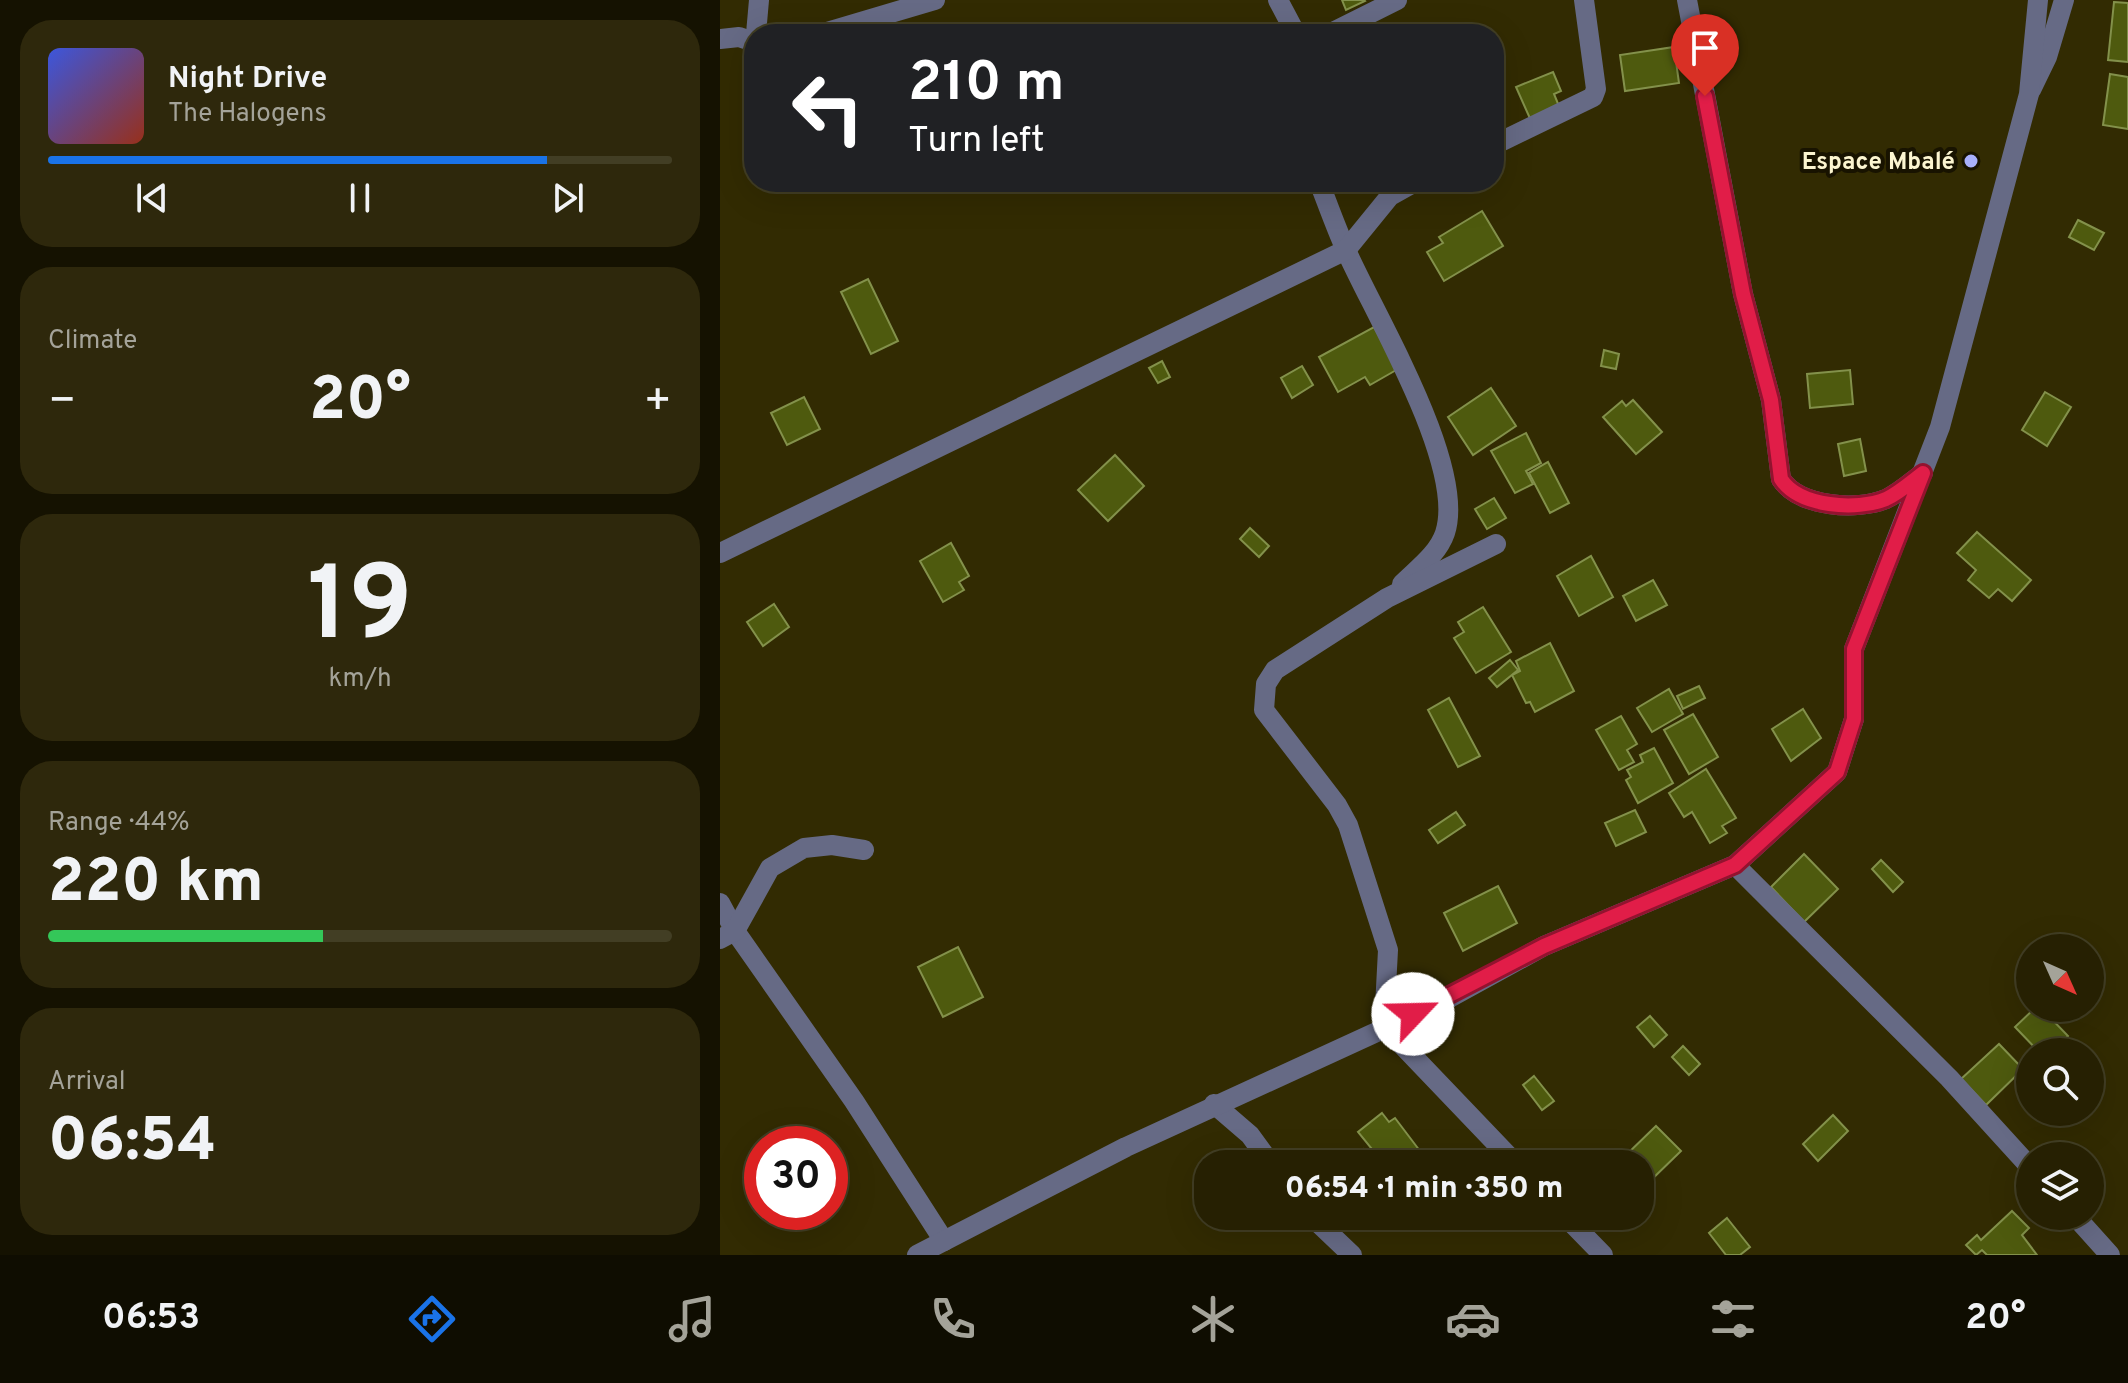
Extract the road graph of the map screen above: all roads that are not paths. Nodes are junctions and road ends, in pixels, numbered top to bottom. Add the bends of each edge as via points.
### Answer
1 (759, 0) edge
2 (935, 0) edge
3 (1278, 0) edge
4 (1397, 0) edge
5 (1584, 0) edge
6 (1687, 0) edge
7 (2038, 0) edge
8 (2064, 0) edge
9 (757, 24) edge
10 (854, 24) edge
11 (1291, 24) edge
12 (1349, 24) edge
13 (720, 39) edge
14 (744, 39) edge
15 (2029, 94) junction
16 (1504, 140) edge
17 (1323, 192) edge
18 (1397, 192) edge
19 (1346, 250) junction
20 (1923, 473) junction
21 (1496, 544) dead end
22 (720, 553) edge
23 (1387, 598) junction
24 (864, 850) dead end
25 (1735, 865) junction
26 (720, 903) edge
27 (728, 935) edge
28 (1384, 1026) junction
29 (1214, 1104) junction
30 (1261, 1150) edge
31 (1503, 1150) edge
32 (2016, 1152) edge
33 (1326, 1230) edge
34 (1579, 1230) edge
35 (2088, 1230) edge
36 (944, 1241) junction
37 (917, 1255) edge
38 (1352, 1255) edge
39 (1603, 1255) edge
40 (2110, 1255) edge

1 - 9 street
2 - 10 street
3 - 11 street
4 - 12 street
5 - 16 street via 1593,97
6 - 20 street via 1743,294 1771,400 1781,479 1801,495 1845,505 1888,498
7 - 15 street
8 - 15 street
13 - 14 street
15 - 20 street via 1956,373
17 - 19 street
18 - 19 street
19 - 22 street
19 - 23 street via 1416,398 1447,491 1445,533 1434,553
20 - 25 street via 1854,649 1854,719 1837,772
21 - 23 street
23 - 28 street via 1275,670 1266,684 1264,710 1348,825 1388,950
24 - 27 street via 804,848 770,868
25 - 28 street via 1544,946 1442,1002
25 - 32 street
26 - 27 street
27 - 36 street via 854,1101
28 - 29 street
28 - 31 street
29 - 30 street
29 - 36 street
33 - 38 street
34 - 39 street
35 - 40 street
36 - 37 street

